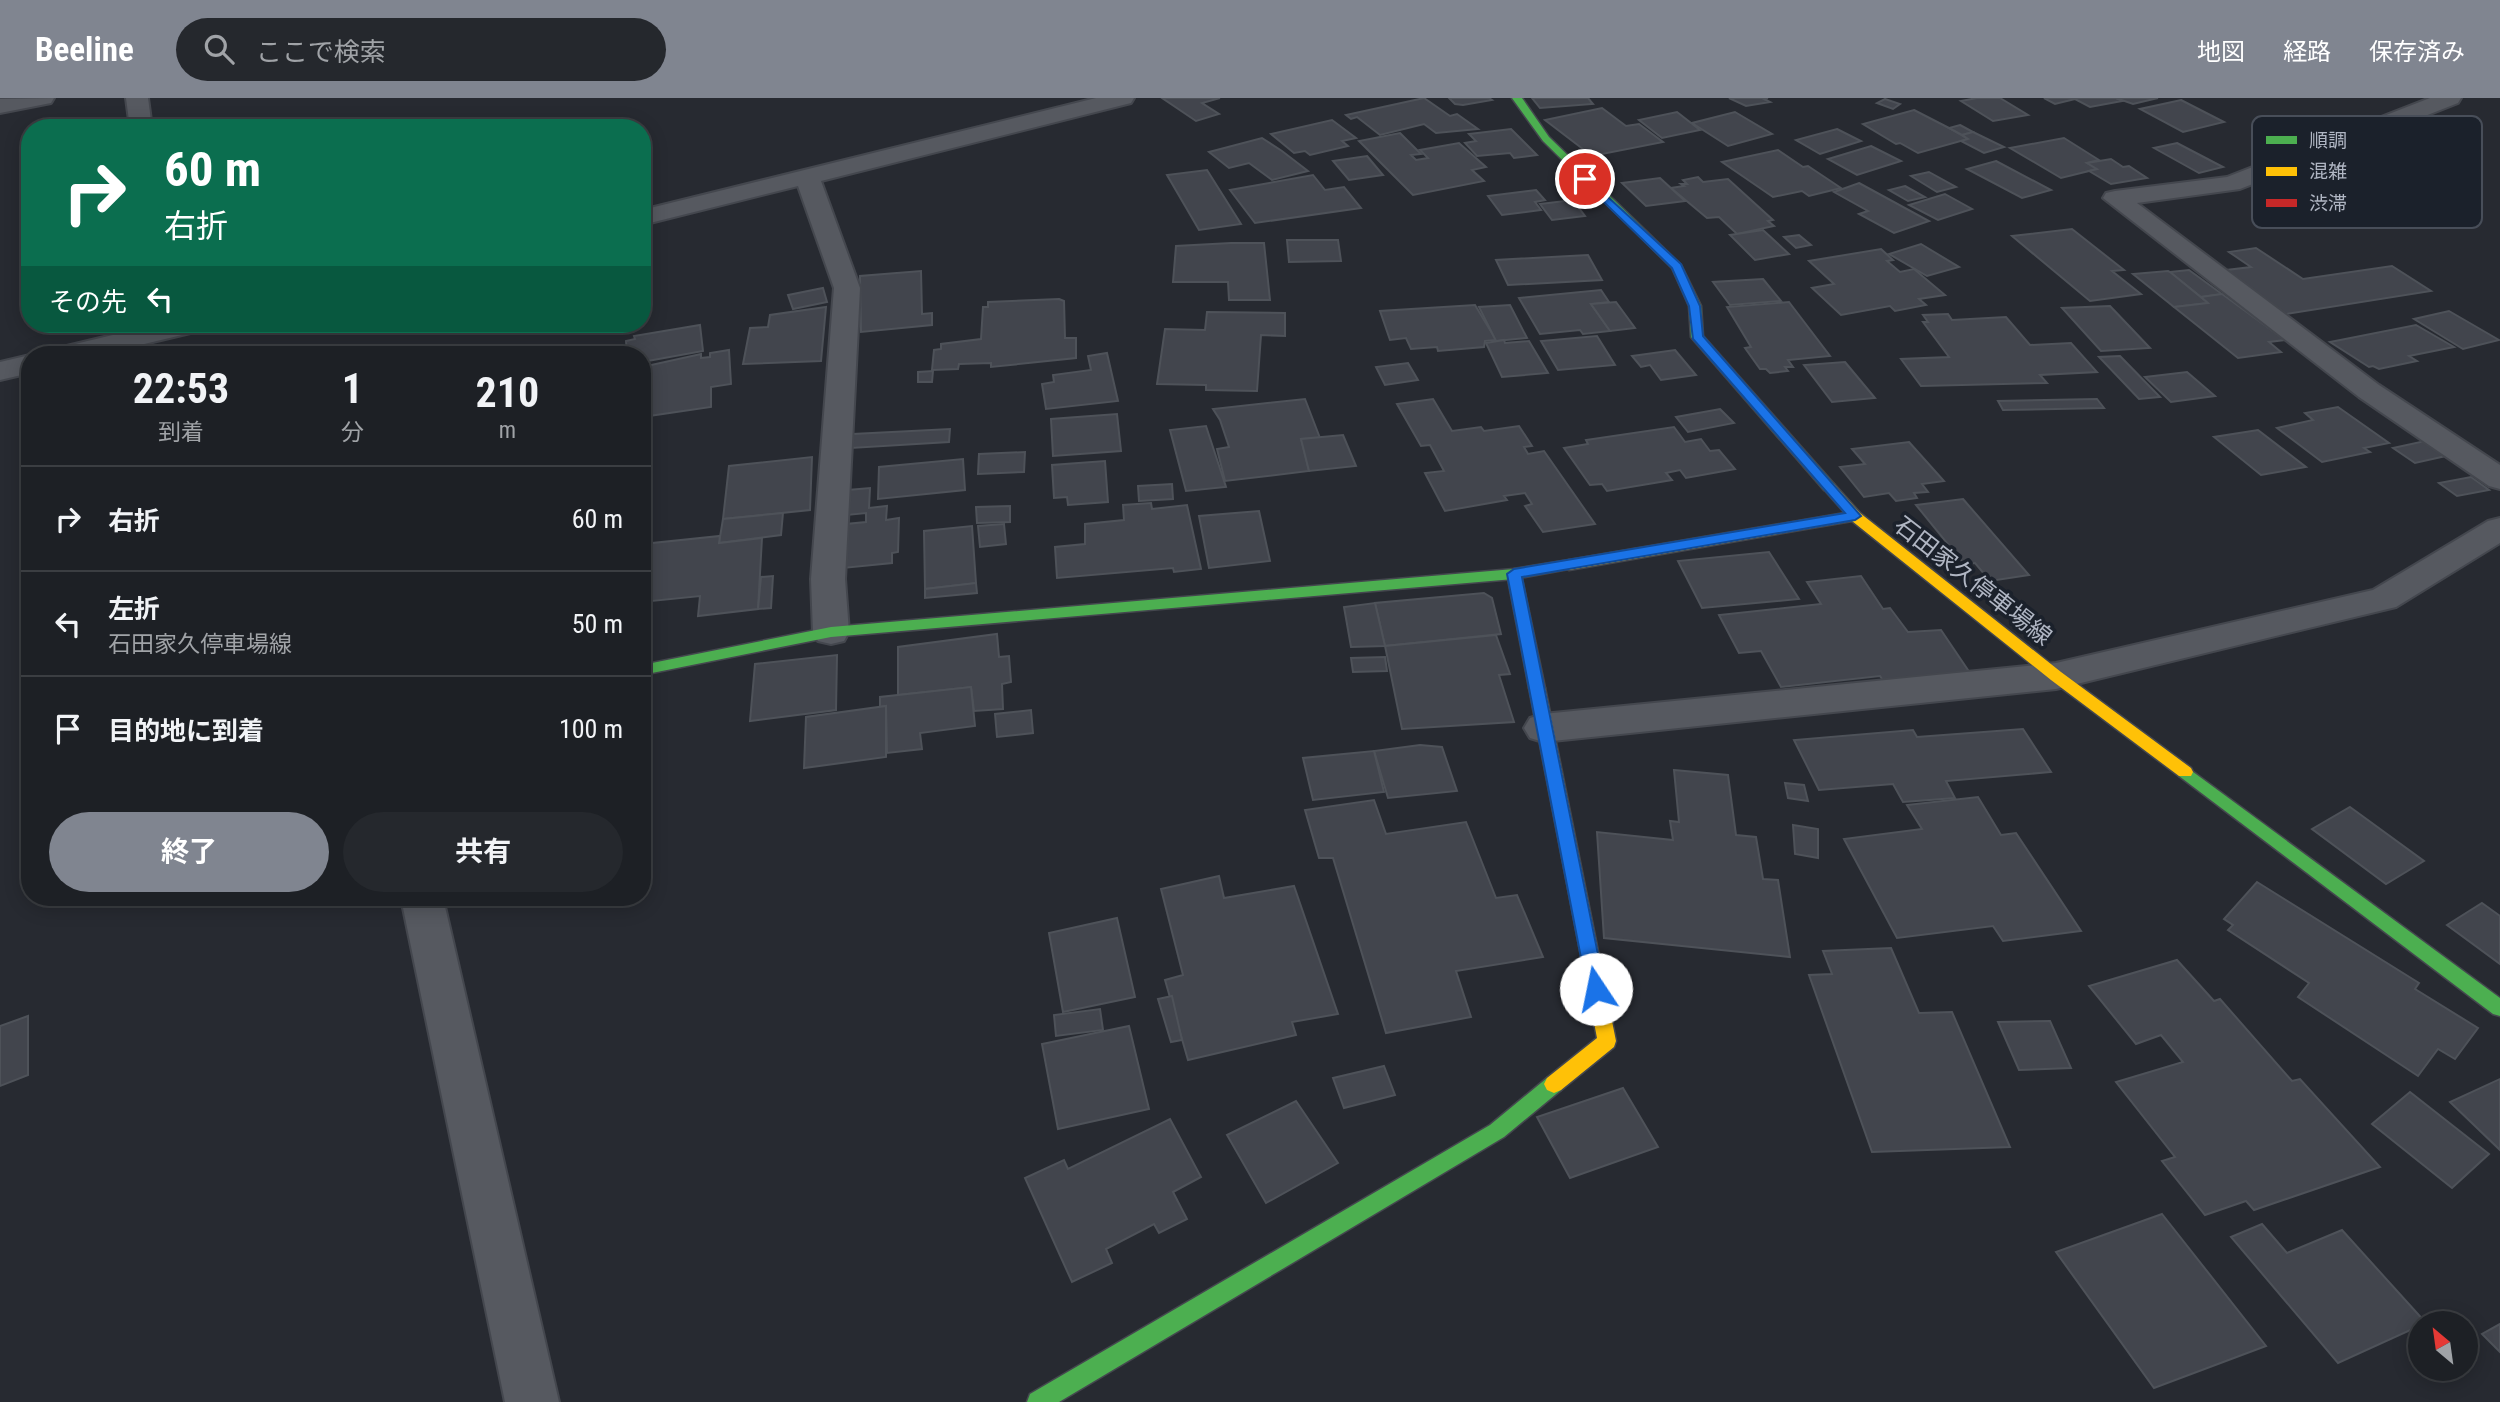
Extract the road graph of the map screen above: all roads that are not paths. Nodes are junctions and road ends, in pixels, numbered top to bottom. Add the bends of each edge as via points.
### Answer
1 (43, 98) edge
2 (137, 98) edge
3 (1123, 98) edge
4 (1517, 98) edge
5 (2450, 98) edge
6 (0, 106) edge
7 (2404, 116) edge
8 (140, 119) edge
9 (2252, 176) edge
10 (808, 179) junction
11 (651, 216) edge
12 (148, 333) edge
13 (98, 346) edge
14 (21, 365) edge
15 (0, 371) edge
16 (2500, 479) edge
17 (1855, 516) junction
18 (2500, 528) edge
19 (1514, 574) junction
20 (831, 632) junction
21 (651, 668) edge
22 (2056, 676) junction
23 (1544, 728) junction
24 (424, 906) edge
25 (2500, 1008) edge
26 (532, 1402) edge
27 (1038, 1402) edge

1 - 6 street
2 - 8 street
3 - 10 street
4 - 17 street, 石田家久停車場線 via 1546,139 1677,267 1695,306 1697,337
5 - 7 street
9 - 16 street via 2231,184 2115,198 2369,391
10 - 11 street
10 - 20 street via 847,288 828,579
12 - 13 street
14 - 15 street
17 - 19 street
17 - 22 street, 石田家久停車場線
18 - 22 street via 2384,599
19 - 20 street
19 - 23 street
20 - 21 street
22 - 23 street
22 - 25 street, 石田家久停車場線
23 - 27 street via 1607,1041 1497,1131
24 - 26 street

